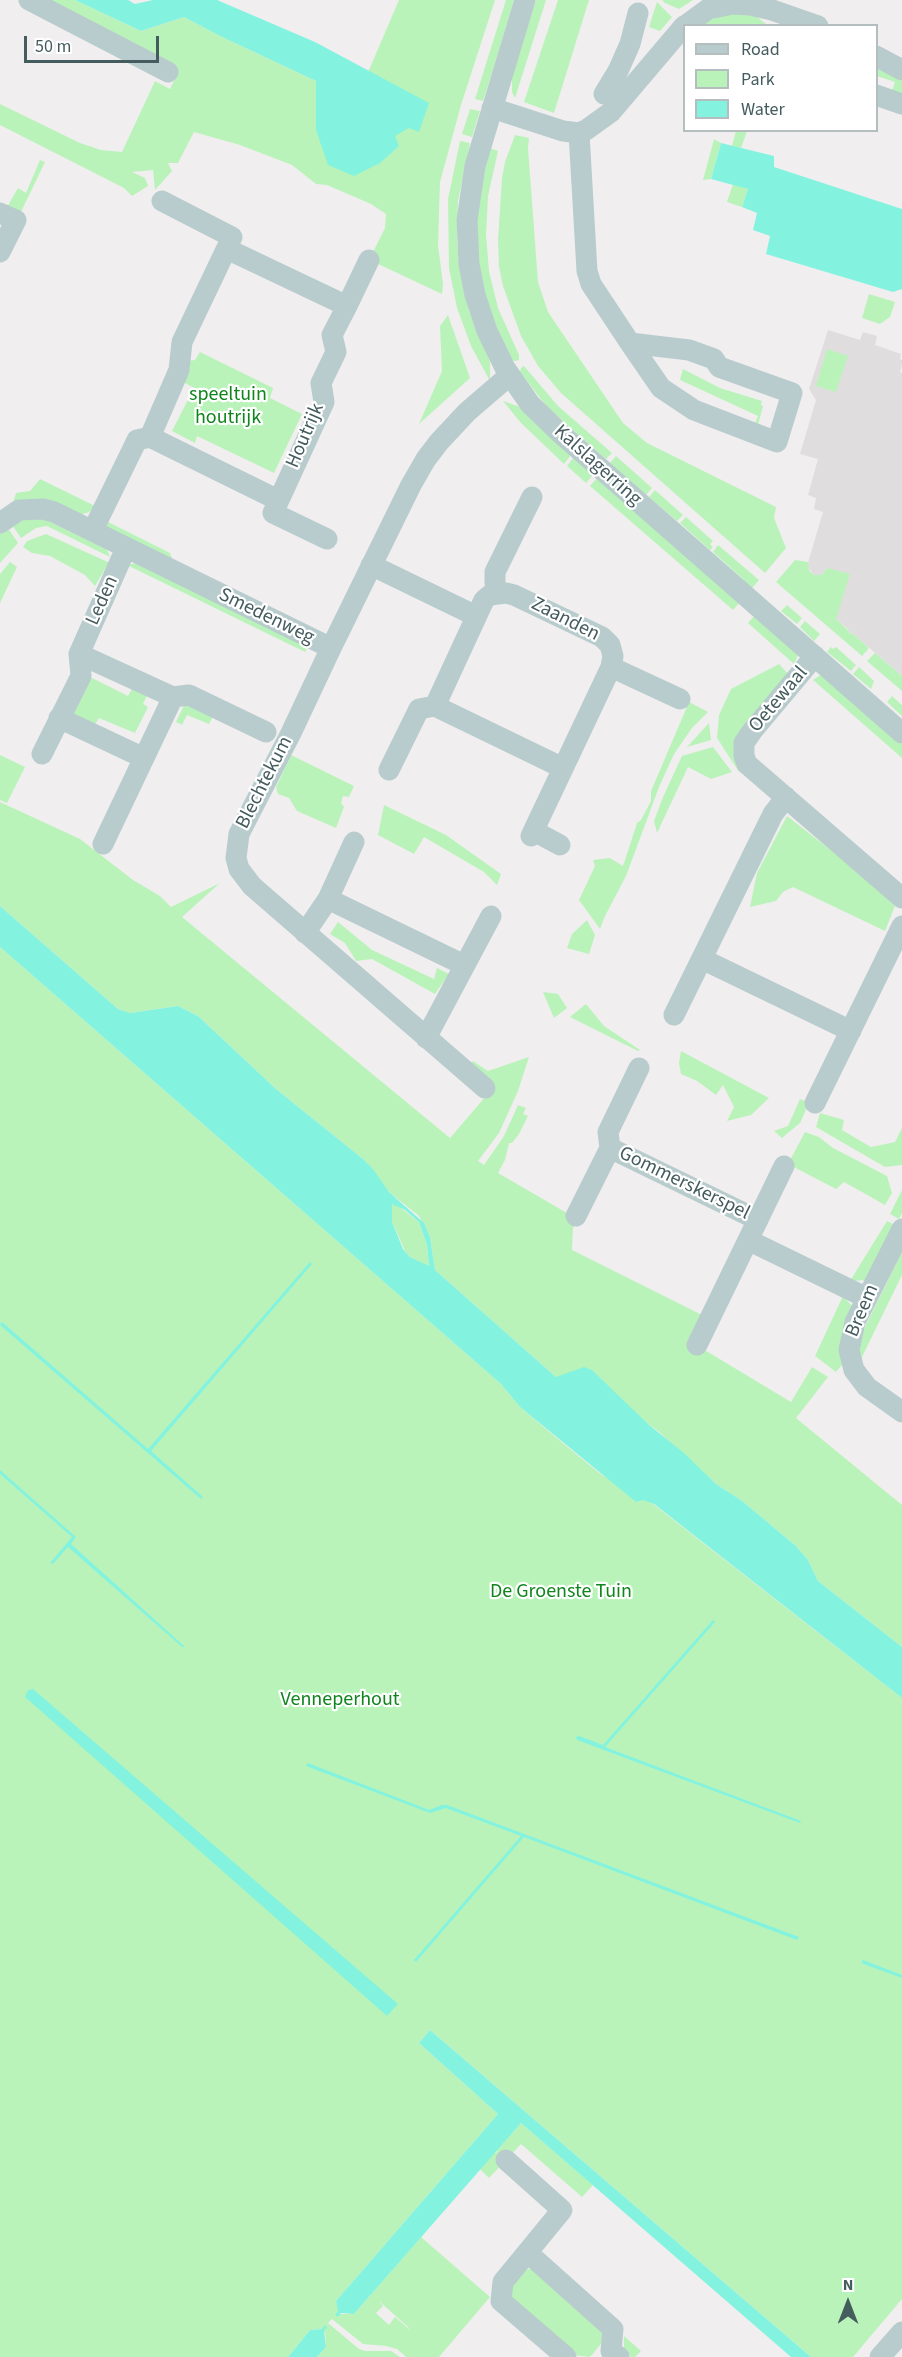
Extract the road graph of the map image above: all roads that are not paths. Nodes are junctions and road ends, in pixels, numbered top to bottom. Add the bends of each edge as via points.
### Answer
1 (29, 0) edge
2 (525, 0) edge
3 (638, 13) dead end
4 (773, 18) edge
5 (688, 24) edge
6 (807, 24) edge
7 (683, 28) edge
8 (630, 44) junction
9 (878, 57) edge
10 (654, 61) junction
11 (902, 70) edge
12 (168, 72) dead end
13 (604, 94) dead end
14 (878, 96) edge
15 (902, 104) edge
16 (492, 108) junction
17 (579, 133) junction
18 (162, 201) dead end
19 (0, 213) edge
20 (227, 249) junction
21 (0, 252) edge
22 (369, 260) dead end
23 (346, 306) junction
24 (630, 343) junction
25 (510, 375) junction
26 (150, 436) junction
27 (532, 496) dead end
28 (278, 500) junction
29 (0, 523) edge
30 (93, 530) junction
31 (327, 539) dead end
32 (126, 548) junction
33 (371, 565) junction
34 (498, 593) junction
35 (476, 616) junction
36 (331, 648) junction
37 (79, 654) junction
38 (815, 656) junction
39 (611, 667) junction
40 (173, 697) junction
41 (680, 699) dead end
42 (435, 706) junction
43 (59, 718) junction
44 (267, 732) dead end
45 (902, 733) edge
46 (42, 754) dead end
47 (144, 758) junction
48 (563, 768) junction
49 (389, 770) dead end
50 (786, 797) junction
51 (354, 842) dead end
52 (103, 844) dead end
53 (560, 844) dead end
54 (902, 898) edge
55 (328, 899) junction
56 (491, 916) dead end
57 (902, 926) edge
58 (305, 933) junction
59 (702, 959) junction
60 (464, 964) junction
61 (674, 1015) dead end
62 (851, 1030) junction
63 (426, 1038) junction
64 (639, 1068) dead end
65 (485, 1088) dead end
66 (815, 1103) dead end
67 (610, 1148) junction
68 (784, 1166) dead end
69 (576, 1216) dead end
70 (758, 1220) junction
71 (902, 1229) edge
72 (748, 1240) junction
73 (867, 1298) junction
74 (698, 1345) dead end
75 (902, 1412) edge
76 (506, 2160) dead end
77 (528, 2253) junction
78 (902, 2332) edge
79 (611, 2355) edge
80 (566, 2357) edge
81 (880, 2357) edge

1 - 12 street
2 - 16 street, Kalslagerring
3 - 8 street
4 - 5 street via 750,5 733,4 708,9
4 - 6 street
7 - 10 street
8 - 10 street
8 - 13 street
9 - 11 street
10 - 17 street via 611,112
14 - 15 street
16 - 17 street
16 - 25 street, Kalslagerring via 471,182 467,245 475,296 490,338
17 - 24 street via 587,271 591,284
18 - 20 street via 232,237
19 - 21 street via 16,220
20 - 23 street
20 - 26 street via 182,342 179,370
22 - 23 street, Houtrijk
23 - 28 street, Houtrijk via 332,335 336,352 321,383 324,402
24 - 24 street via 661,388 694,410 777,442 792,393 719,368 714,359 689,350
25 - 33 street, Smedenweg via 439,442 418,473
25 - 38 street, Kalslagerring via 530,404 559,432
26 - 28 street
26 - 30 street via 137,440
27 - 34 street via 495,572
28 - 31 street via 273,513
29 - 30 street, Smedenweg via 19,510 43,508
30 - 32 street, Smedenweg
32 - 36 street, Smedenweg
32 - 37 street, Leden
33 - 35 street
33 - 36 street, Smedenweg
34 - 35 street via 484,600
34 - 39 street, Zaanden via 514,595 602,637 612,650
35 - 42 street
36 - 58 street, Blechtekum via 241,829 236,847 238,865 247,880
37 - 40 street
37 - 43 street, Leden via 81,676
38 - 45 street, Kalslagerring
38 - 50 street, Oetewaal via 744,743 747,764
39 - 41 street, Zaanden
39 - 48 street, Zaanden
40 - 44 street via 189,695
40 - 47 street
42 - 48 street
42 - 49 street via 418,709
43 - 46 street, Leden
43 - 47 street
47 - 52 street
48 - 53 street, Zaanden via 532,834
50 - 54 street, Oetewaal
50 - 59 street via 773,814
51 - 55 street
55 - 58 street
55 - 60 street
56 - 60 street
57 - 62 street
58 - 63 street, Blechtekum
59 - 61 street
59 - 62 street
60 - 63 street
62 - 66 street
63 - 65 street, Blechtekum
64 - 67 street, Gommerskerspel via 608,1132
67 - 69 street, Gommerskerspel
67 - 70 street, Gommerskerspel
68 - 70 street, Gommerskerspel
70 - 72 street, Gommerskerspel
71 - 73 street, Breem
72 - 73 street, Gommerskerspel
72 - 74 street, Gommerskerspel
73 - 75 street, Breem via 850,1339 852,1364 867,1387
76 - 77 street via 562,2210
77 - 79 street via 613,2329
77 - 80 street via 503,2282 501,2301
78 - 81 street

